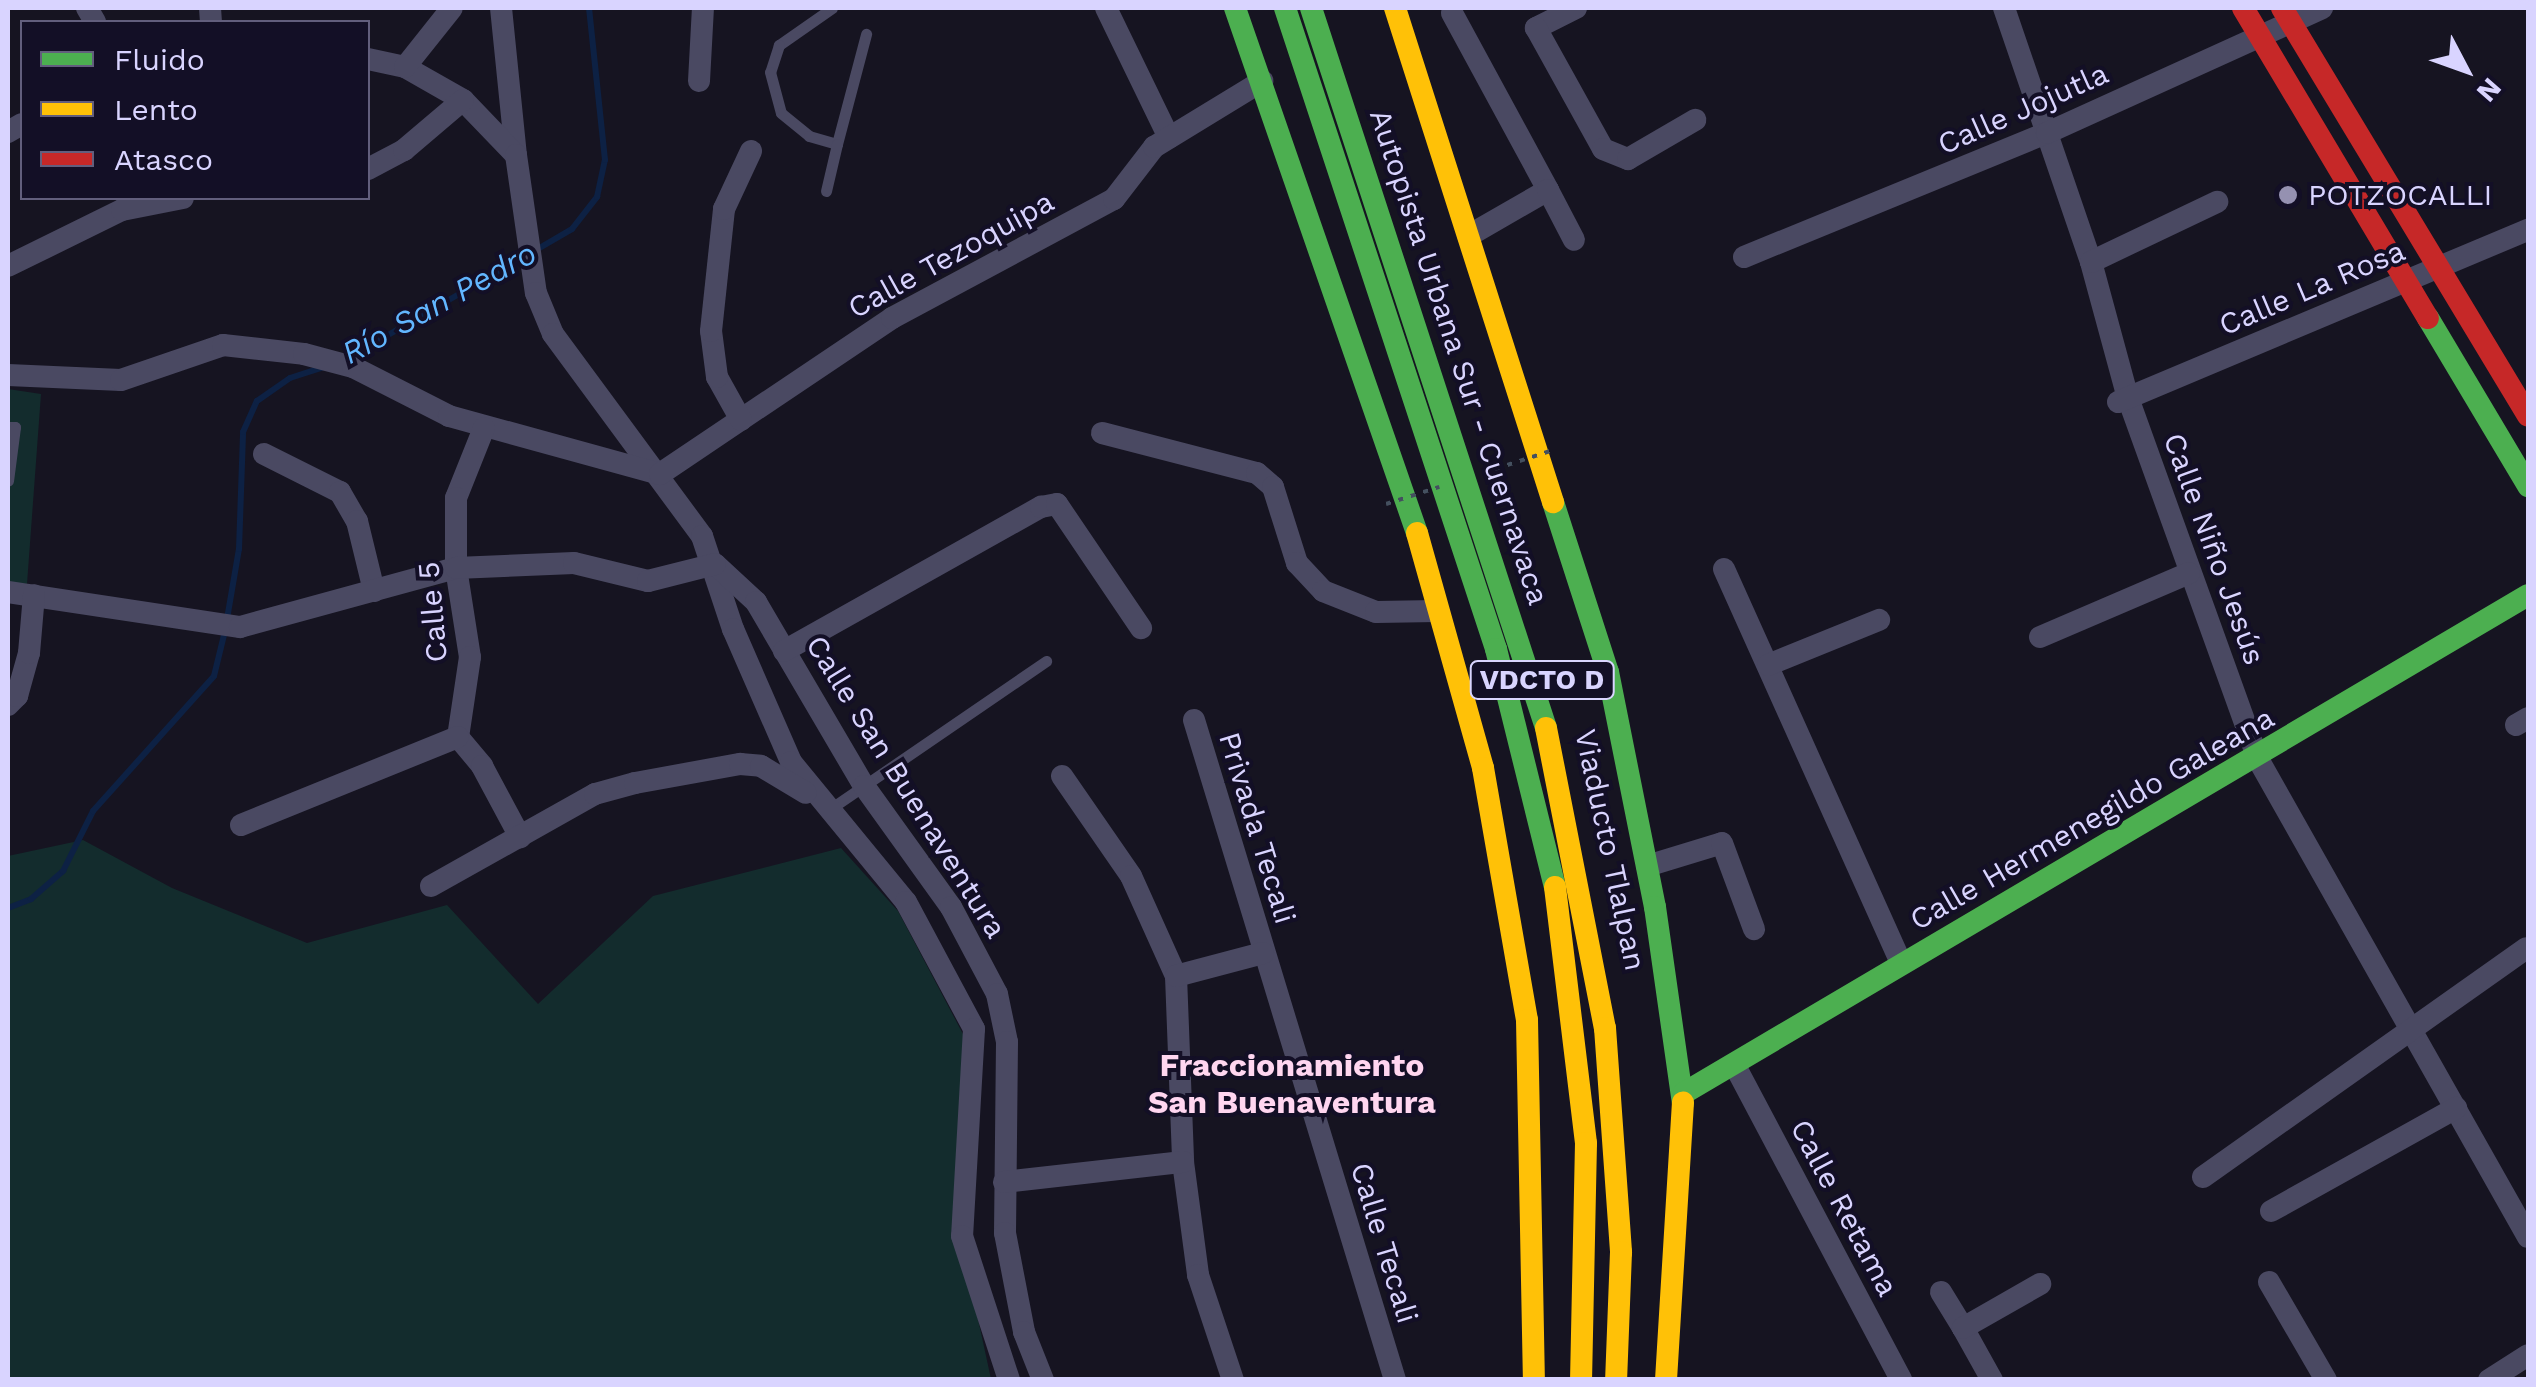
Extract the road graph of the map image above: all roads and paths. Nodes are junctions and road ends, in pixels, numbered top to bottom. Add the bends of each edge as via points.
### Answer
1 (452, 8) edge
2 (501, 8) edge
3 (703, 8) edge
4 (832, 8) edge
5 (1106, 8) edge
6 (1235, 8) edge
7 (1285, 8) edge
8 (1295, 8) edge
9 (1311, 8) edge
10 (1321, 8) edge
11 (1398, 8) edge
12 (1576, 8) edge
13 (2004, 8) edge
14 (2243, 8) edge
15 (2322, 8) edge
16 (1452, 13) dead end
17 (2286, 14) edge
18 (1530, 18) edge
19 (866, 34) dead end
20 (2260, 36) junction
21 (370, 59) edge
22 (405, 67) junction
23 (699, 81) dead end
24 (1262, 81) junction
25 (463, 100) junction
26 (1694, 120) dead end
27 (2048, 132) junction
28 (1169, 138) junction
29 (837, 144) junction
30 (750, 151) dead end
31 (516, 155) junction
32 (370, 168) edge
33 (1548, 190) junction
34 (826, 191) dead end
35 (173, 200) edge
36 (2217, 202) dead end
37 (2528, 230) edge
38 (1468, 236) junction
39 (1574, 240) dead end
40 (1744, 257) dead end
41 (2091, 262) junction
42 (8, 266) edge
43 (2439, 267) junction
44 (2407, 282) junction
45 (8, 375) edge
46 (2124, 406) junction
47 (2528, 416) edge
48 (742, 420) junction
49 (8, 427) edge
50 (484, 428) junction
51 (1102, 433) dead end
52 (264, 454) dead end
53 (660, 474) junction
54 (8, 481) edge
55 (2528, 486) edge
56 (715, 564) junction
57 (456, 568) junction
58 (1724, 569) dead end
59 (2189, 574) junction
60 (374, 591) junction
61 (8, 592) edge
62 (34, 594) junction
63 (2528, 594) edge
64 (1438, 611) junction
65 (1879, 620) dead end
66 (1141, 628) dead end
67 (2040, 637) dead end
68 (784, 650) junction
69 (1046, 660) dead end
70 (1768, 666) junction
71 (8, 704) edge
72 (1194, 720) dead end
73 (458, 737) junction
74 (2258, 758) junction
75 (1062, 776) dead end
76 (864, 786) junction
77 (830, 809) junction
78 (241, 826) dead end
79 (520, 837) junction
80 (1647, 866) junction
81 (431, 886) dead end
82 (1754, 928) dead end
83 (2526, 948) dead end
84 (1263, 952) junction
85 (1902, 963) junction
86 (1176, 976) junction
87 (2410, 1028) junction
88 (1734, 1064) junction
89 (1684, 1093) junction
90 (2456, 1108) junction
91 (1183, 1162) junction
92 (2203, 1177) dead end
93 (1004, 1182) junction
94 (2520, 1202) edge
95 (2271, 1211) dead end
96 (2528, 1236) edge
97 (2269, 1282) dead end
98 (2040, 1284) dead end
99 (1941, 1292) dead end
100 (1963, 1328) junction
101 (2528, 1355) edge
102 (1008, 1380) edge
103 (1043, 1380) edge
104 (1233, 1380) edge
105 (1394, 1380) edge
106 (1534, 1380) edge
107 (1582, 1380) edge
108 (1590, 1380) edge
109 (1616, 1380) edge
110 (1666, 1380) edge
111 (1901, 1380) edge
112 (1992, 1380) edge
113 (2326, 1380) edge
114 (2489, 1380) edge

1 - 22 street
2 - 31 street
3 - 23 street
4 - 29 lane via 778,45 770,72 781,113 809,136
5 - 28 street
6 - 24 main road
7 - 107 main road, Viaducto Tlalpan / VDCTO D via 1496,649 1551,854 1586,1142
8 - 108 main road, Autopista Urbana Sur - Cuernavaca via 1542,772 1569,906 1594,1140
9 - 109 main road, Autopista Urbana Sur - Cuernavaca, bridge via 1503,583 1560,775 1606,1028 1620,1252
10 - 109 main road, Viaducto Tlalpan / VDCTO D via 1530,632 1567,774 1617,1042 1626,1251
11 - 38 main road, Viaducto Tlalpan
12 - 18 street
13 - 27 street, Calle Niño Jesús
14 - 20 main road
15 - 17 street, Calle Jojutla
16 - 33 street
17 - 20 street, Calle Jojutla
17 - 43 main road
18 - 26 street via 1611,157 1628,159
19 - 29 lane
20 - 27 street, Calle Jojutla
20 - 44 main road
21 - 22 street
22 - 25 street
24 - 28 street, Calle Tezoquipa
24 - 64 main road via 1404,489
25 - 31 street
25 - 32 street via 404,150
27 - 40 street, Calle Jojutla
27 - 41 street, Calle Niño Jesús
28 - 48 street, Calle Tezoquipa via 1114,199 892,318
29 - 34 lane
30 - 48 street via 724,209 710,331 717,377
31 - 53 street, Calle San Buenaventura via 536,293 552,334
33 - 38 street
33 - 39 street
35 - 42 street via 122,210
36 - 41 street
37 - 43 street, Calle La Rosa
38 - 80 main road, Viaducto Tlalpan via 1608,672
41 - 46 street, Calle Niño Jesús
43 - 44 street, Calle La Rosa
43 - 47 main road
44 - 46 street, Calle La Rosa
44 - 55 main road
45 - 50 street via 121,380 223,345 304,354 352,367
46 - 59 street, Calle Niño Jesús
48 - 53 street, Calle Tezoquipa
49 - 54 lane via 14,428
50 - 53 street
50 - 57 street, Calle 5 via 456,498
51 - 64 street via 1257,472 1273,487 1297,562 1323,591 1376,612
52 - 60 street via 340,492 357,521
53 - 56 street, Calle San Buenaventura
56 - 57 street via 648,581 574,563
56 - 68 street, Calle San Buenaventura via 756,602
56 - 77 street, Calle San Buenaventura via 723,602 780,740
57 - 60 street
57 - 73 street, Calle 5 via 470,657
58 - 70 street
59 - 67 street
59 - 74 street, Calle Niño Jesús
60 - 62 street via 240,627
61 - 62 street
62 - 71 street via 29,653 17,696
63 - 74 main road, Calle Hermenegildo Galeana
64 - 106 main road via 1483,768 1527,1020
65 - 70 street
66 - 68 street via 1057,504
68 - 76 street, Calle San Buenaventura
69 - 76 lane
70 - 85 street
72 - 84 street, Privada Tecali
73 - 78 street
73 - 79 street via 482,766
74 - 85 main road, Calle Hermenegildo Galeana
74 - 87 street, Calle Niño Jesús
75 - 86 street via 1131,876
76 - 77 lane
76 - 93 street, Calle San Buenaventura via 952,907 998,994 1007,1042
77 - 79 street via 761,766 740,764 595,794
77 - 102 street, Calle San Buenaventura via 906,902 974,1029 962,1236
79 - 81 street
80 - 82 street via 1722,843
80 - 89 main road, Viaducto Tlalpan
83 - 87 street
84 - 86 street
84 - 105 street, Calle Tecali
85 - 88 main road, Calle Hermenegildo Galeana
86 - 91 street
87 - 90 street, Calle Niño Jesús
87 - 92 street
88 - 89 main road, Calle Hermenegildo Galeana
88 - 111 street, Calle Retama
89 - 110 main road, Viaducto Tlalpan
90 - 94 street, Calle Niño Jesús
90 - 95 street
91 - 93 street
91 - 104 street via 1198,1275
93 - 103 street, Calle San Buenaventura via 1020,1315
94 - 96 street, Calle Niño Jesús
97 - 113 street
98 - 100 street
99 - 100 street
100 - 112 street
101 - 114 street

